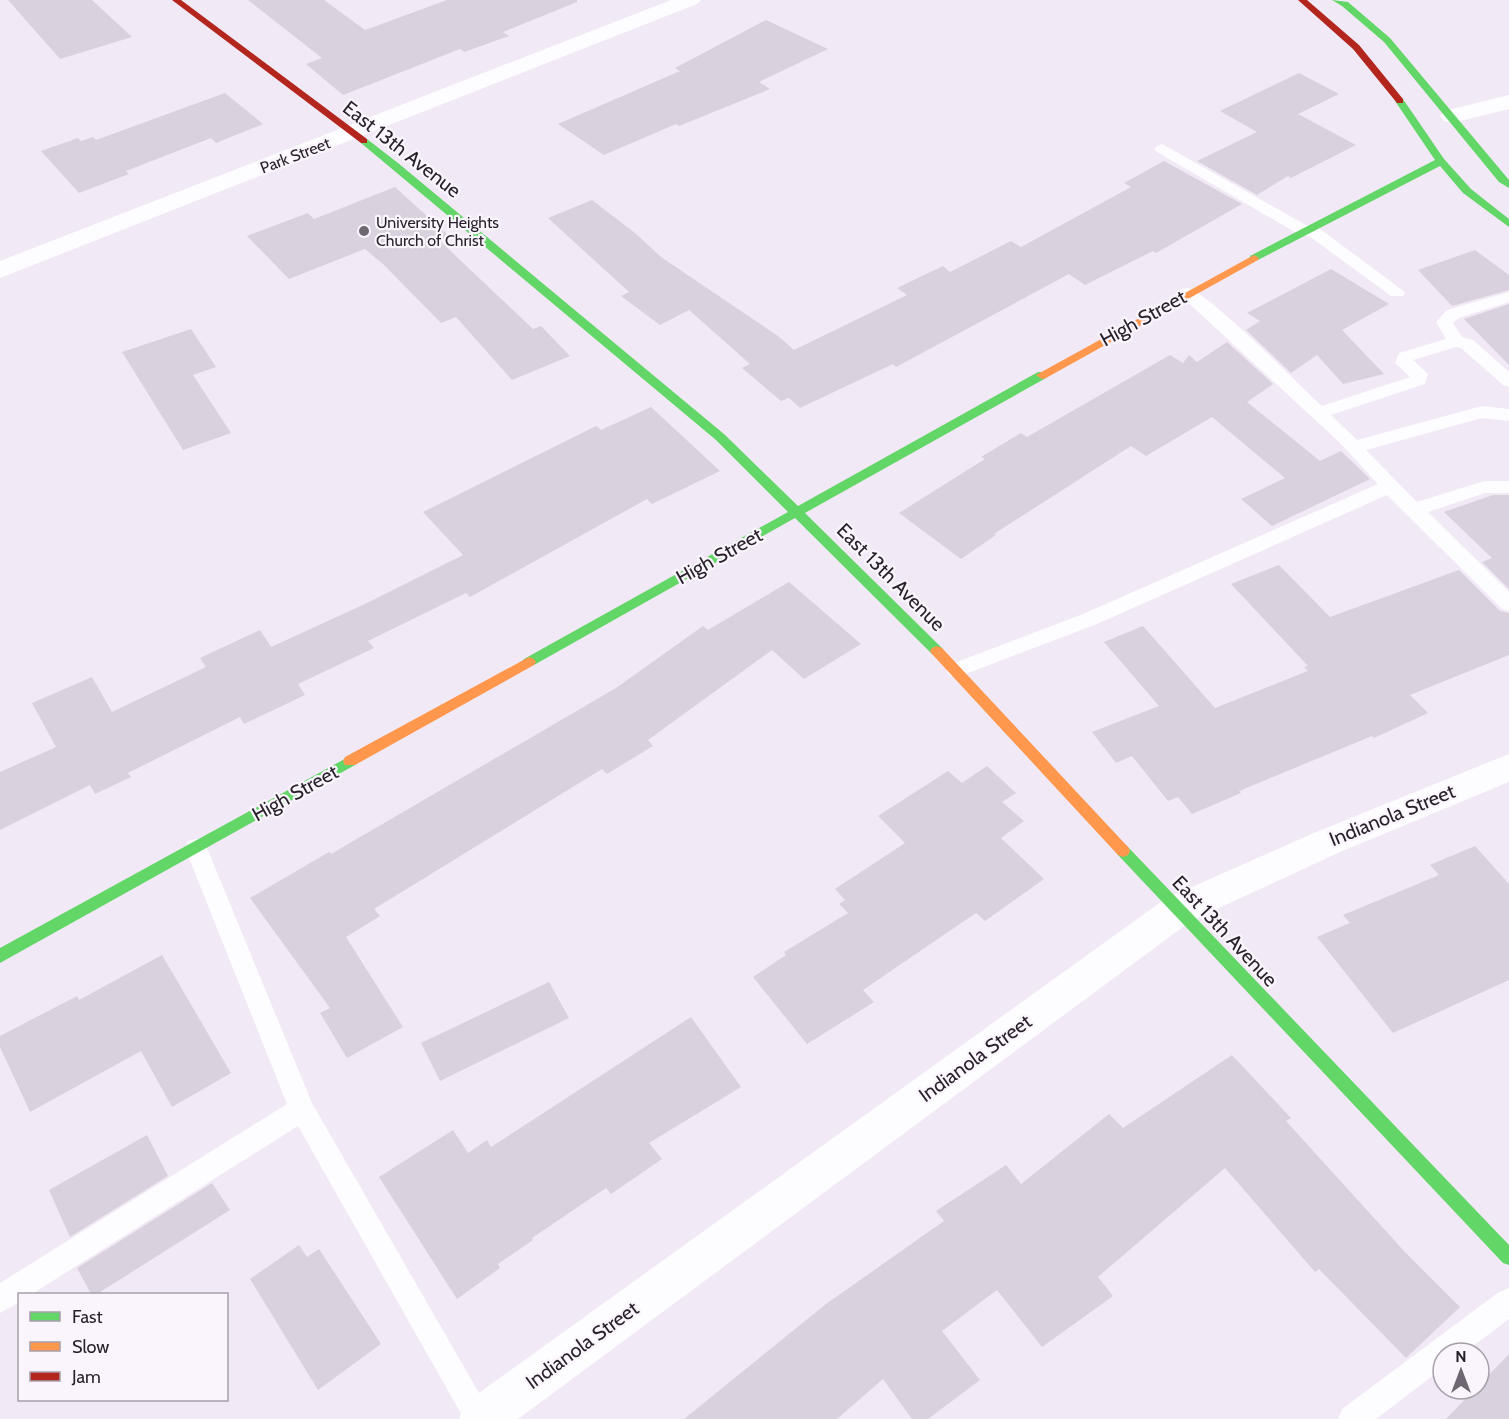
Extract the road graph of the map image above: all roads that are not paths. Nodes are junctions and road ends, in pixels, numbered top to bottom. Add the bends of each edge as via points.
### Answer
1 (176, 0) edge
2 (690, 0) edge
3 (1302, 0) edge
4 (1336, 0) edge
5 (1509, 102) edge
6 (1452, 117) junction
7 (351, 133) junction
8 (1162, 149) dead end
9 (1441, 161) junction
10 (1509, 185) edge
11 (1509, 224) edge
12 (1308, 230) junction
13 (0, 270) edge
14 (1397, 292) dead end
15 (1188, 293) junction
16 (1509, 297) edge
17 (1456, 341) junction
18 (1509, 381) edge
19 (1319, 413) junction
20 (1509, 415) edge
21 (1354, 447) junction
22 (1390, 486) junction
23 (1509, 487) edge
24 (1414, 510) junction
25 (797, 513) junction
26 (1509, 604) edge
27 (956, 670) junction
28 (1509, 767) edge
29 (196, 848) junction
30 (1178, 910) junction
31 (0, 956) edge
32 (302, 1109) junction
33 (1509, 1257) edge
34 (0, 1299) edge
35 (1509, 1302) edge
36 (480, 1419) edge
37 (1352, 1419) edge

1 - 7 street, East 13th Avenue
2 - 7 street, Park Street
3 - 9 street via 1356,47
4 - 6 street via 1387,40
5 - 6 street
6 - 10 street
7 - 13 street, Park Street
7 - 25 street, East 13th Avenue via 395,165 699,417
8 - 12 lane
9 - 11 street via 1467,191
9 - 12 street, High Street
12 - 14 lane
12 - 15 street, High Street
15 - 19 lane
15 - 25 street, High Street
16 - 17 lane via 1453,314 1444,322
17 - 18 lane via 1467,344
17 - 19 lane via 1405,357 1404,363 1419,374 1419,380
19 - 21 lane
20 - 21 lane via 1482,412
21 - 22 lane
22 - 24 lane
22 - 27 lane via 1090,619
23 - 24 lane via 1484,487
24 - 26 lane
25 - 27 street, East 13th Avenue
25 - 29 street, High Street
27 - 30 street, East 13th Avenue
28 - 30 street, Indianola Street via 1318,846
29 - 31 street, High Street
29 - 32 lane
30 - 33 street, East 13th Avenue
30 - 36 street, Indianola Street
32 - 34 lane
32 - 36 lane
35 - 37 lane

